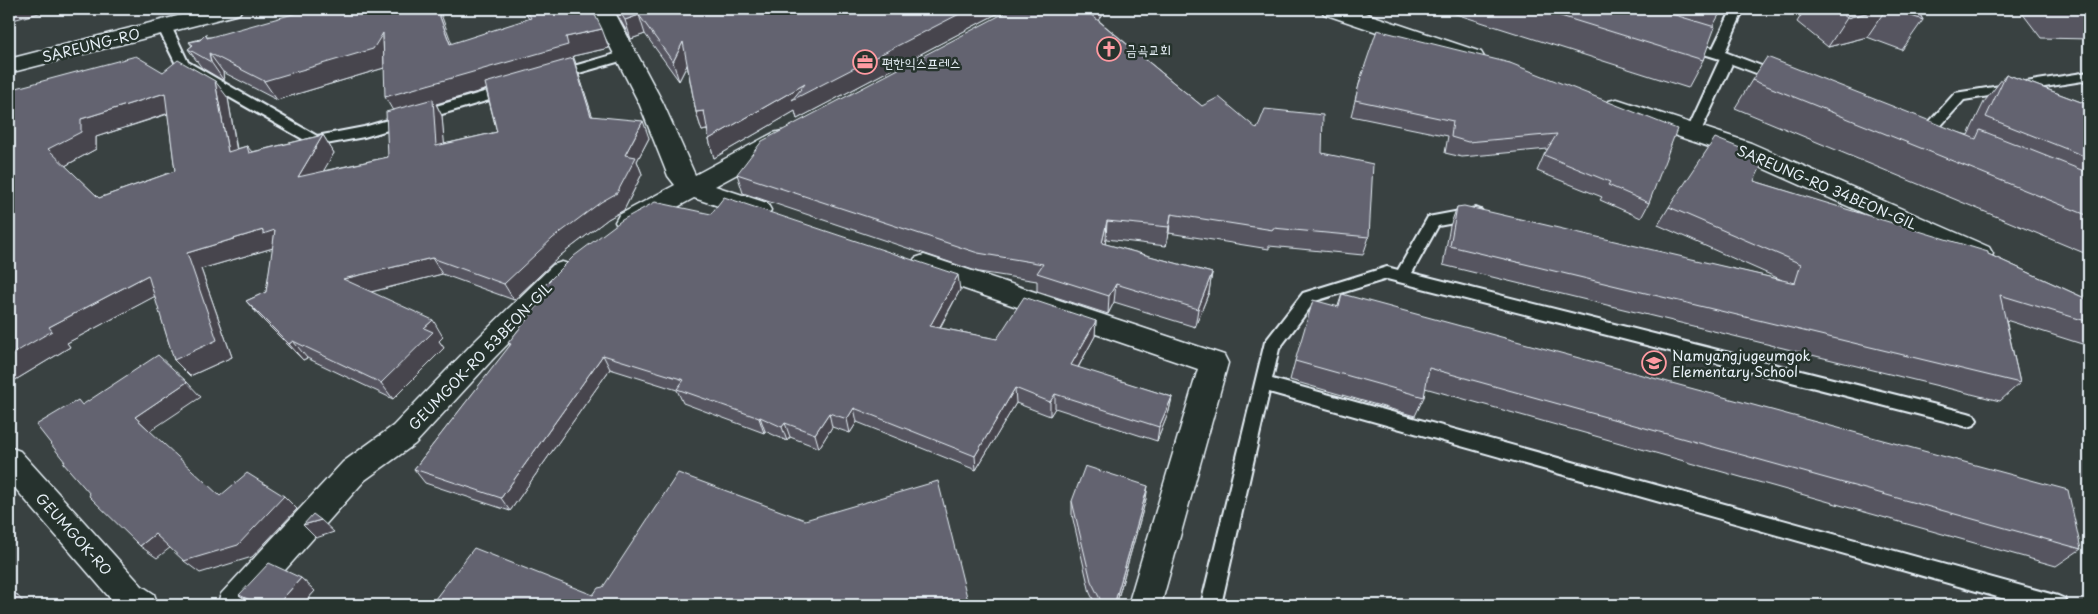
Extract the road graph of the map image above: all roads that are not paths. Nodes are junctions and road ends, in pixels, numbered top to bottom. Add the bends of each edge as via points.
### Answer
1 (230, 9) edge
2 (602, 9) edge
3 (1332, 9) edge
4 (1738, 9) edge
5 (164, 26) junction
6 (1672, 40) edge
7 (626, 55) junction
8 (1722, 56) junction
9 (9, 66) edge
10 (1498, 66) edge
11 (2089, 76) edge
12 (542, 80) edge
13 (1790, 83) edge
14 (523, 85) edge
15 (2006, 88) junction
16 (2033, 99) edge
17 (1601, 101) edge
18 (806, 127) edge
19 (1906, 130) edge
20 (1693, 133) junction
21 (692, 188) junction
22 (1493, 215) edge
23 (783, 218) edge
24 (610, 233) edge
25 (578, 257) edge
26 (903, 258) edge
27 (1998, 262) edge
28 (1402, 277) junction
29 (1263, 383) junction
30 (1968, 420) dead end
31 (9, 460) edge
32 (142, 605) edge
33 (233, 605) edge
34 (1145, 605) edge
35 (1211, 605) edge
36 (2058, 605) edge

1 - 5 street, SAREUNG-RO
2 - 7 street
3 - 10 street
4 - 8 lane
5 - 9 street, SAREUNG-RO
5 - 14 lane via 183,65 315,141 364,132
6 - 8 lane
7 - 12 lane
7 - 21 street via 651,103 681,176
8 - 13 lane
8 - 20 lane
11 - 15 lane
15 - 16 lane
15 - 19 lane via 1960,96 1928,139
17 - 20 street, SAREUNG-RO 34BEON-GIL
18 - 21 street
20 - 27 street, SAREUNG-RO 34BEON-GIL via 1742,150
21 - 23 street
21 - 24 street
22 - 28 lane via 1483,212 1433,221
25 - 33 street, GEUMGOK-RO 53BEON-GIL via 404,435 354,471
26 - 34 street via 1214,363
28 - 29 lane via 1387,273 1309,298 1272,346
28 - 30 lane
29 - 35 lane
29 - 36 lane
31 - 32 street, GEUMGOK-RO via 130,597

